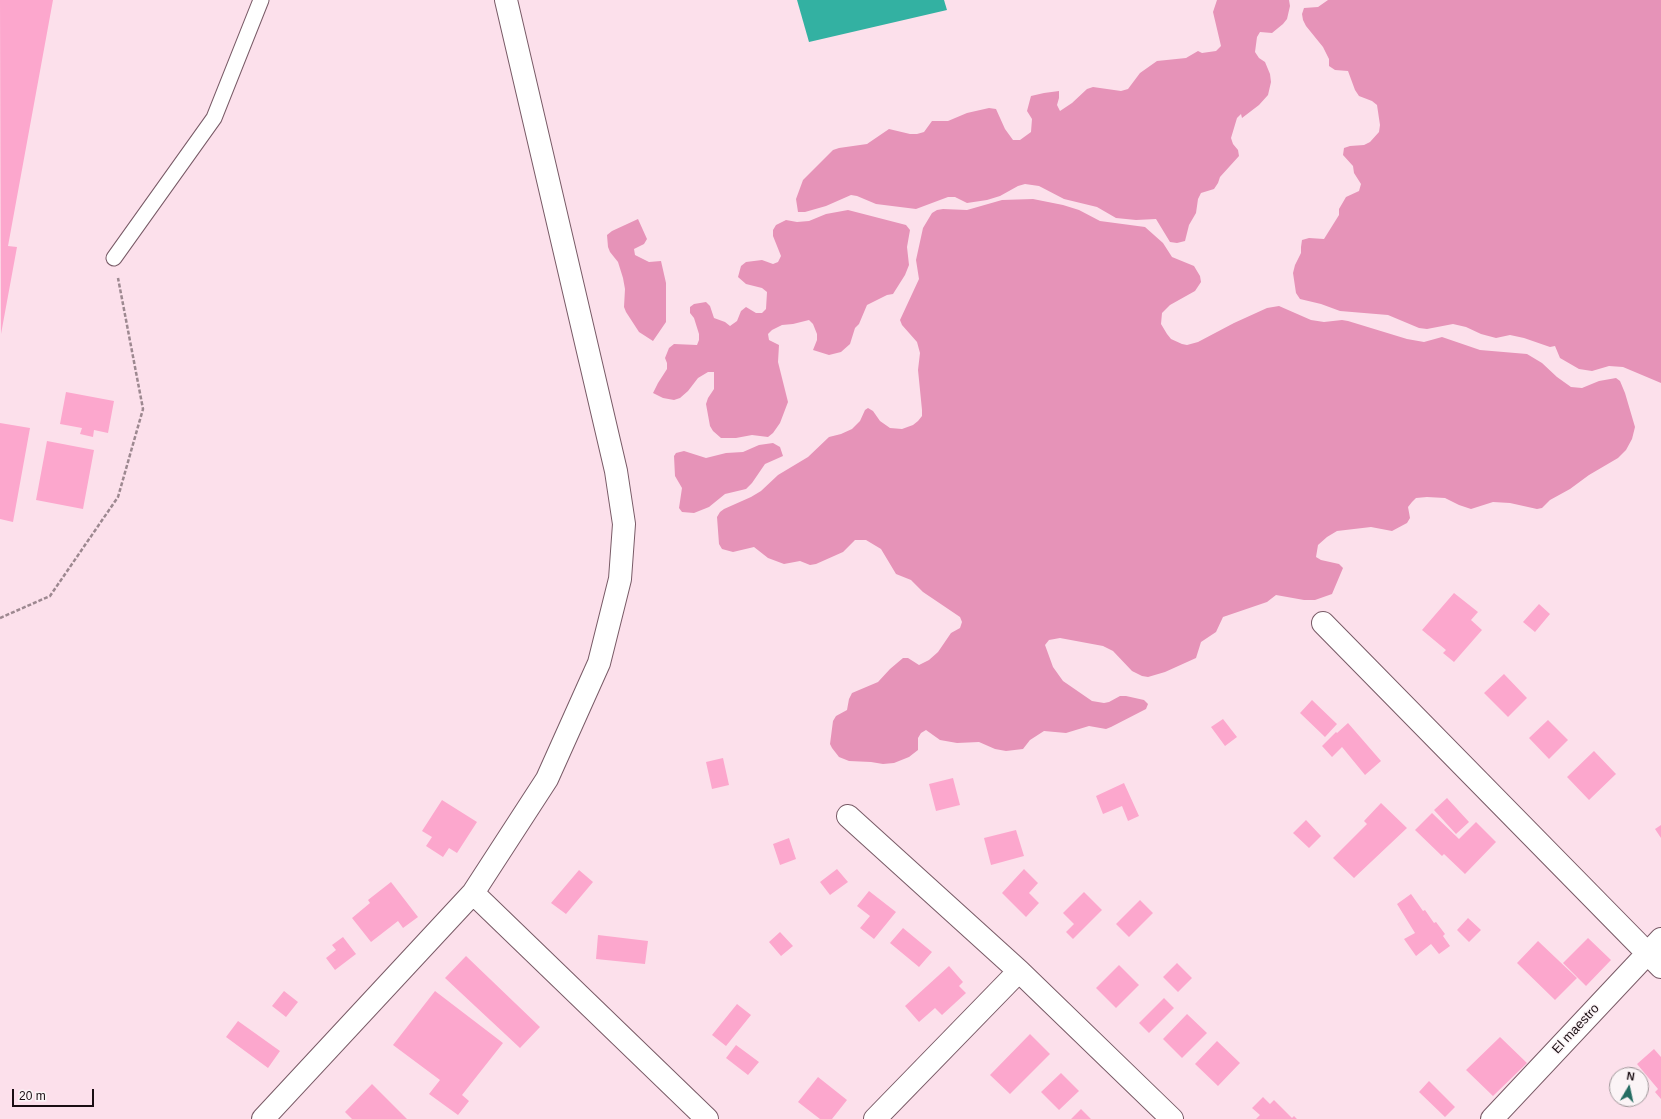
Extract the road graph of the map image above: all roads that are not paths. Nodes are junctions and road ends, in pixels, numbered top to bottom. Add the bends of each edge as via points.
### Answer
1 (261, 0) edge
2 (506, 0) edge
3 (114, 258) road end
4 (1323, 623) dead end
5 (848, 816) dead end
6 (473, 893) junction
7 (1656, 953) edge
8 (1019, 971) junction
9 (263, 1119) edge
10 (707, 1119) edge
11 (875, 1119) edge
12 (1172, 1119) edge
13 (1492, 1119) edge

1 - 3 lane via 214,118
2 - 6 street via 616,471 624,524 620,579 600,663 547,779
4 - 7 street
5 - 8 street
6 - 9 street
6 - 10 street
7 - 13 street, El maestro
8 - 11 street
8 - 12 street

